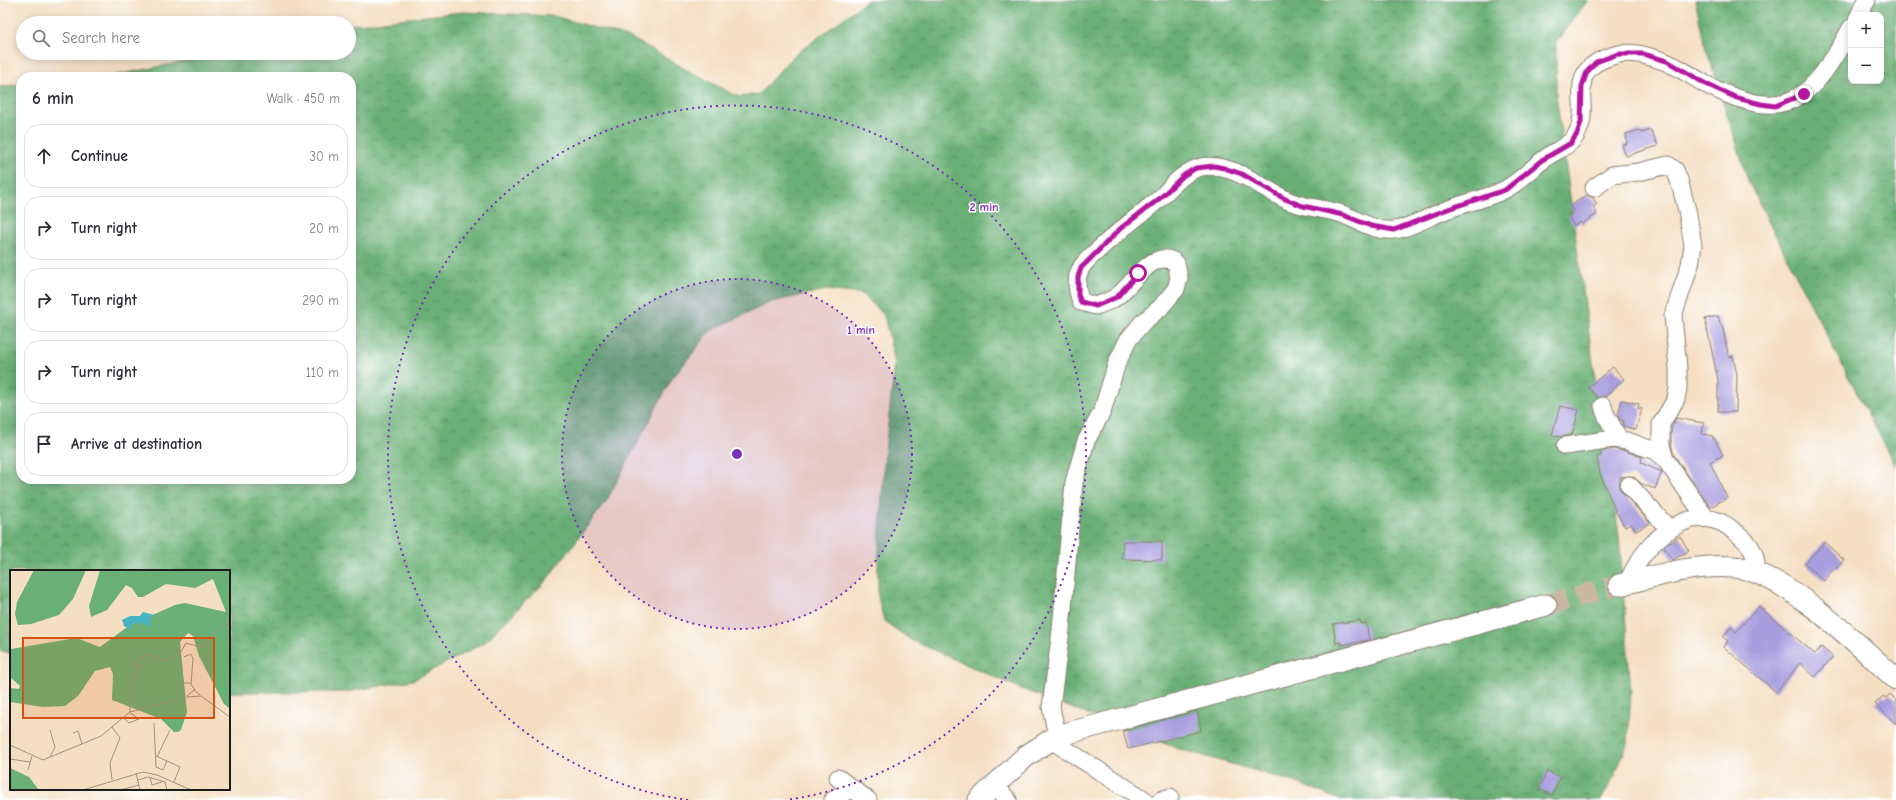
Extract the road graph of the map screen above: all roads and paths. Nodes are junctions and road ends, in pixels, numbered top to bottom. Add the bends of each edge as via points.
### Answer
1 (1867, 0) edge
2 (1861, 12) edge
3 (1848, 34) edge
4 (1594, 188) dead end
5 (1603, 406) dead end
6 (1619, 440) junction
7 (1565, 446) dead end
8 (1666, 459) junction
9 (1629, 485) dead end
10 (1706, 518) junction
11 (1669, 529) junction
12 (1756, 573) junction
13 (1623, 584) joint
14 (1546, 605) tunnel mouth
15 (1896, 679) edge
16 (1054, 738) junction
17 (1001, 793) edge
18 (833, 800) edge
19 (868, 800) edge
20 (979, 800) edge
21 (1145, 800) edge

1 - 2 street
3 - 16 street via 1834,60 1812,87 1804,94 1775,106 1737,98 1706,84 1667,61 1643,54 1618,54 1596,62 1587,72 1582,86 1581,122 1571,143 1542,160 1505,190 1394,230 1303,206 1285,199 1242,174 1214,166 1196,168 1184,175 1159,199 1121,228 1081,268 1078,277 1078,295 1081,302 1096,306 1117,297 1138,273 1159,260 1171,259 1176,263 1179,278 1176,288 1160,308 1142,323 1128,340 1117,363 1102,412 1086,441 1074,482 1061,630 1051,707
4 - 8 street via 1612,175 1639,172 1666,158 1675,170 1687,210 1692,245 1690,266 1673,316 1678,388 1676,398 1661,424 1661,445
5 - 6 street
6 - 7 street via 1613,438
6 - 8 street via 1655,451
8 - 10 street
9 - 11 street
10 - 11 street via 1681,523
10 - 12 street via 1720,522 1752,547
11 - 13 street via 1647,549
12 - 13 street via 1734,567 1709,567 1670,572
12 - 15 street via 1779,584 1836,624
14 - 16 street
16 - 17 street via 1026,756
16 - 21 street
17 - 20 street
18 - 19 street via 844,783

